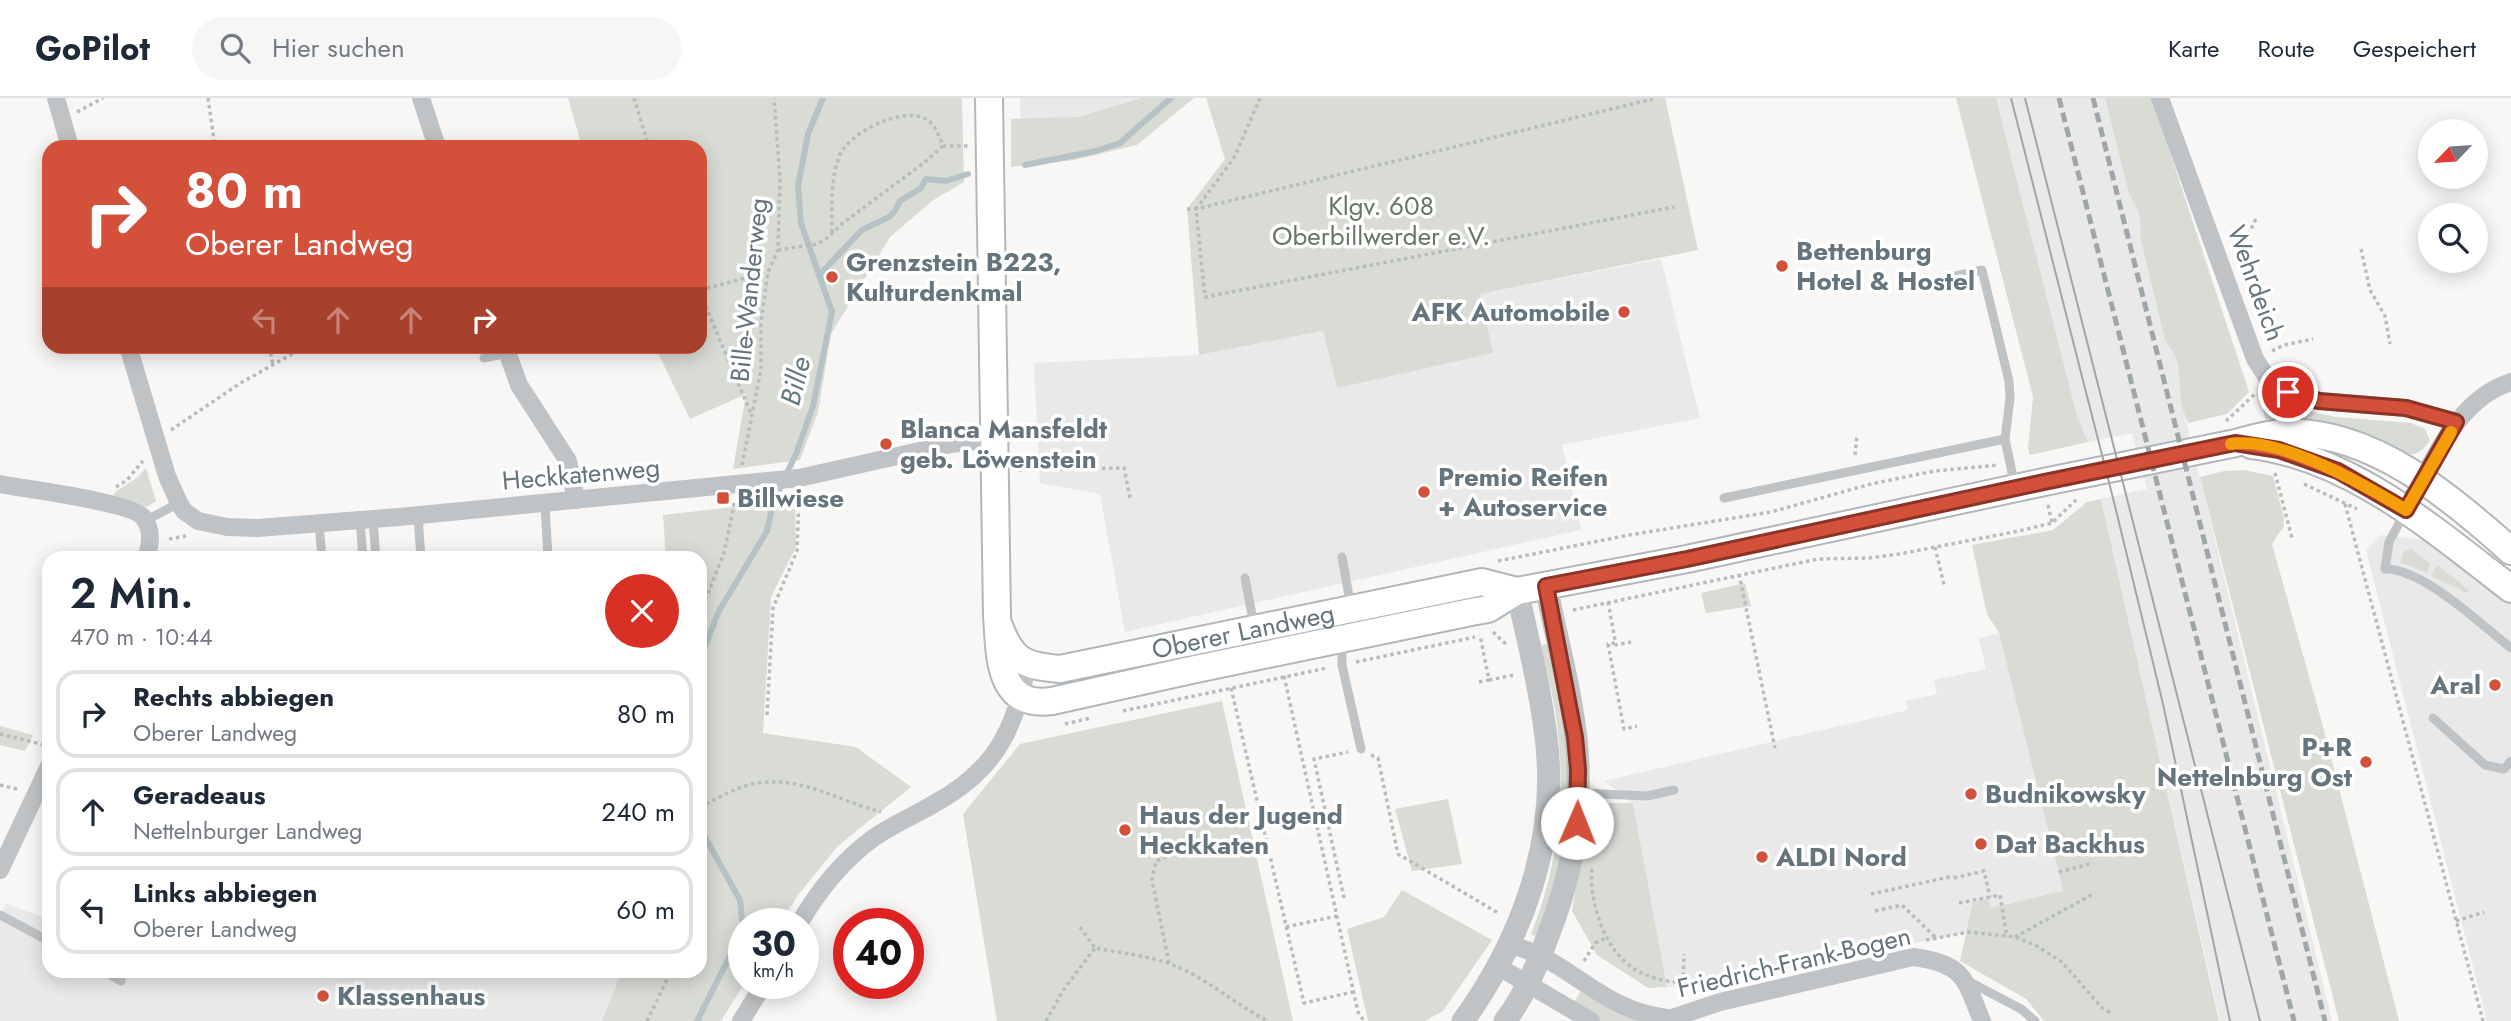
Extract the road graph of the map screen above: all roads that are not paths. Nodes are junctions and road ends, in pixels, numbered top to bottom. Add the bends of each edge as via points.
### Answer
1 (56, 98) edge
2 (421, 98) edge
3 (989, 98) edge
4 (2160, 98) edge
5 (68, 140) edge
6 (435, 140) edge
7 (1947, 278) dead end
8 (130, 354) edge
9 (495, 354) edge
10 (507, 354) edge
11 (484, 358) dead end
12 (2511, 382) edge
13 (2456, 422) junction
14 (2231, 432) junction
15 (993, 439) junction
16 (2005, 439) junction
17 (2424, 479) junction
18 (0, 484) edge
19 (2015, 489) junction
20 (1724, 498) dead end
21 (576, 500) junction
22 (179, 503) junction
23 (545, 504) junction
24 (2406, 510) junction
25 (418, 516) junction
26 (366, 520) junction
27 (145, 521) junction
28 (319, 524) junction
29 (148, 551) edge
30 (321, 551) edge
31 (364, 551) edge
32 (374, 551) edge
33 (420, 551) edge
34 (548, 551) edge
35 (2511, 551) edge
36 (1342, 557) dead end
37 (1245, 578) dead end
38 (1546, 586) junction
39 (2511, 589) edge
40 (1517, 591) junction
41 (1352, 609) junction
42 (997, 616) junction
43 (1255, 630) junction
44 (1203, 640) junction
45 (2511, 648) edge
46 (1342, 652) junction
47 (1027, 665) junction
48 (1191, 670) junction
49 (1021, 698) junction
50 (2433, 718) dead end
51 (1361, 749) road end
52 (2511, 761) edge
53 (42, 781) edge
54 (1674, 790) dead end
55 (1578, 793) junction
56 (0, 870) edge
57 (809, 908) edge
58 (0, 915) edge
59 (42, 937) edge
60 (1510, 944) junction
61 (1540, 956) junction
62 (1499, 967) junction
63 (116, 978) edge
64 (1965, 980) junction
65 (121, 981) dead end
66 (1527, 984) junction
67 (755, 999) edge
68 (1665, 1019) edge
69 (741, 1021) edge
70 (1463, 1021) edge
71 (1505, 1021) edge
72 (1591, 1021) edge
73 (1982, 1021) edge
74 (2035, 1021) edge

1 - 5 street
2 - 6 street
3 - 15 main road
4 - 13 street, Wehrdeich via 2255,359 2269,381 2319,401 2406,408
7 - 16 lane via 1982,270 2009,381
8 - 22 street
9 - 11 lane
10 - 21 street via 519,385 568,461
12 - 13 street via 2480,396
13 - 17 street
14 - 17 main road, Oberer Landweg via 2314,435 2358,446
14 - 19 main road, Oberer Landweg
14 - 24 main road via 2338,471
15 - 21 street, Heckkatenweg via 800,478
15 - 42 main road
16 - 19 lane
16 - 20 lane
17 - 24 street
17 - 35 main road, Oberer Landweg
18 - 27 street via 122,507 139,513
19 - 38 main road, Oberer Landweg
21 - 23 street, Heckkatenweg
22 - 27 lane
22 - 28 street, Heckkatenweg via 205,524 258,528
23 - 25 street, Heckkatenweg
23 - 34 lane
24 - 39 main road
24 - 45 lane via 2389,542 2385,569 2428,582
25 - 26 street, Heckkatenweg
25 - 33 lane
26 - 28 street, Heckkatenweg
26 - 31 lane
26 - 32 lane
27 - 29 street via 151,540
28 - 30 lane
36 - 41 lane
37 - 43 lane
38 - 40 main road, Oberer Landweg
38 - 55 street via 1575,737
40 - 41 main road, Oberer Landweg via 1482,582
40 - 46 main road, Oberer Landweg via 1488,609
40 - 60 street via 1547,739 1548,809 1532,888
41 - 43 main road, Oberer Landweg
41 - 46 main road
42 - 47 main road via 1008,644
42 - 49 main road via 1000,661 1005,678
43 - 44 main road, Oberer Landweg
44 - 47 main road, Oberer Landweg via 1060,669
44 - 48 main road via 1190,654
46 - 48 main road, Oberer Landweg
46 - 51 lane
47 - 49 street
48 - 49 main road, Oberer Landweg via 1052,701
49 - 57 street via 1004,739 983,767 962,786 874,837 849,857
50 - 52 lane via 2486,765 2504,769
53 - 56 street
54 - 55 lane via 1647,796
55 - 61 street via 1562,901
58 - 59 lane
60 - 61 street, Friedrich-Frank-Bogen
60 - 62 street
61 - 66 street
61 - 68 street, Friedrich-Frank-Bogen via 1626,1009
62 - 66 street
62 - 70 street
63 - 65 lane
64 - 68 street, Friedrich-Frank-Bogen via 1944,964 1913,957
64 - 73 street
64 - 74 lane
66 - 71 street
66 - 72 street
67 - 69 street

